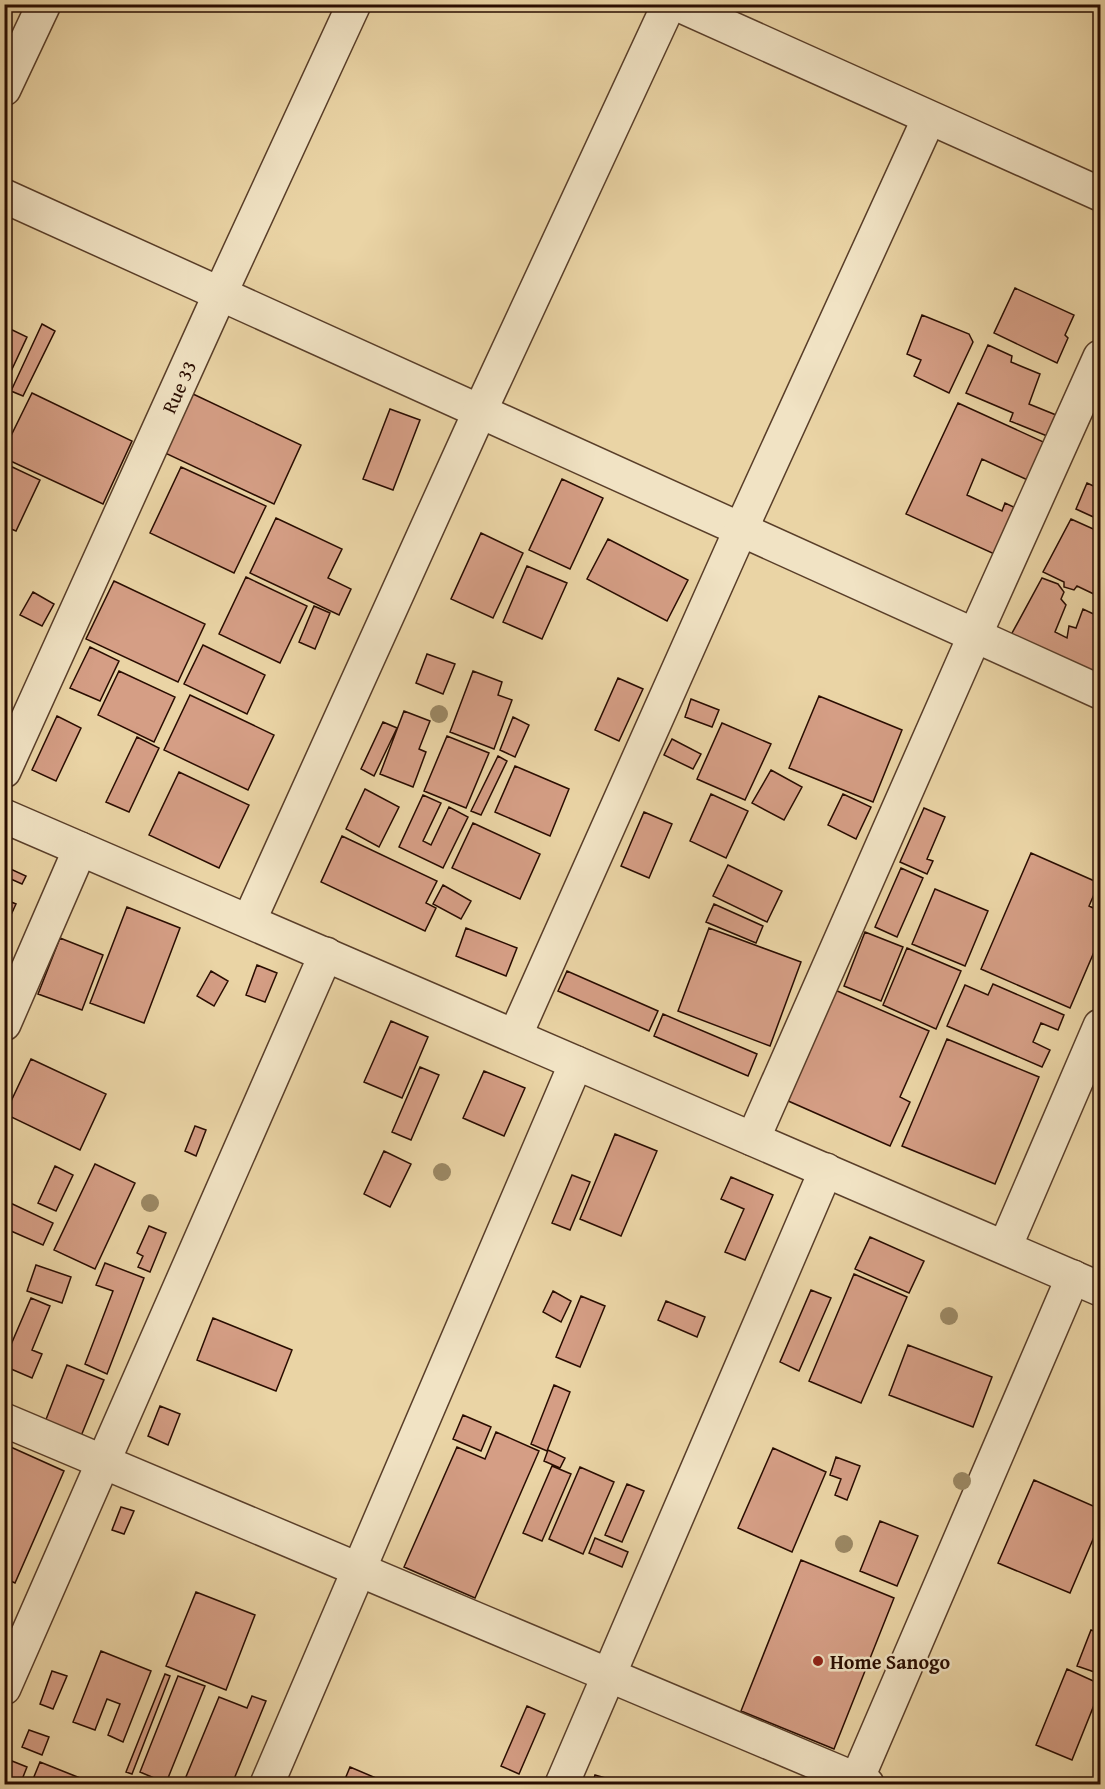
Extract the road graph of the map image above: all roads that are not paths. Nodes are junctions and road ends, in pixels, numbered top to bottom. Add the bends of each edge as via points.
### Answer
1 (44, 4) edge
2 (354, 4) edge
3 (669, 4) edge
4 (677, 4) edge
5 (4, 89) edge
6 (929, 118) junction
7 (1101, 195) edge
8 (4, 196) edge
9 (220, 294) junction
10 (1101, 357) edge
11 (480, 411) junction
12 (741, 529) junction
13 (975, 635) junction
14 (1101, 692) edge
15 (4, 771) edge
16 (4, 816) edge
17 (81, 849) junction
18 (249, 921) junction
19 (326, 954) junction
20 (4, 1024) edge
21 (1101, 1026) edge
22 (515, 1036) junction
23 (576, 1063) junction
24 (753, 1139) junction
25 (826, 1170) junction
26 (1005, 1247) junction
27 (1087, 1283) edge
28 (4, 1420) edge
29 (104, 1462) junction
30 (359, 1570) junction
31 (609, 1676) junction
32 (4, 1688) edge
33 (860, 1783) edge
34 (267, 1785) edge
35 (562, 1785) edge

1 - 5 street
2 - 9 street, Rue 33
3 - 11 street
4 - 6 street
6 - 7 street
6 - 12 street
8 - 9 street
9 - 11 street
9 - 15 street, Rue 33
10 - 13 street
11 - 12 street
11 - 18 street
12 - 13 street
12 - 22 street
13 - 14 street
13 - 24 street
16 - 17 street
17 - 18 street
17 - 20 street
18 - 19 street
19 - 22 street
19 - 29 street
21 - 26 street
22 - 23 street
23 - 24 street
23 - 30 street
24 - 25 street
25 - 26 street
25 - 31 street
26 - 27 street
27 - 33 street
28 - 29 street
29 - 30 street
29 - 32 street
30 - 31 street
30 - 34 street
31 - 33 street
31 - 35 street

